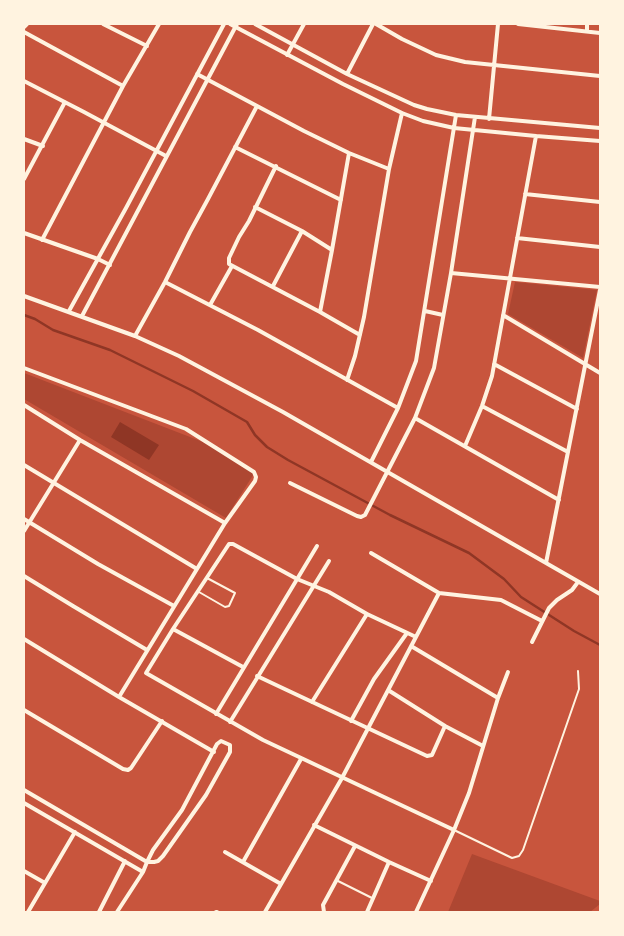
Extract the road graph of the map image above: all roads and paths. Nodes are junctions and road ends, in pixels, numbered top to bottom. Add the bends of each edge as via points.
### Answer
1 (27, 24) edge
2 (103, 24) edge
3 (159, 24) edge
4 (224, 24) edge
5 (230, 24) edge
6 (255, 24) edge
7 (304, 24) edge
8 (375, 24) edge
9 (498, 24) edge
10 (518, 24) edge
11 (587, 24) edge
12 (236, 25) edge
13 (547, 26) edge
14 (24, 27) edge
15 (587, 31) junction
16 (24, 32) edge
17 (600, 33) edge
18 (293, 44) junction
19 (147, 46) junction
20 (287, 55) junction
21 (495, 65) junction
22 (197, 74) junction
23 (347, 74) junction
24 (600, 76) edge
25 (207, 80) junction
26 (24, 81) edge
27 (123, 86) junction
28 (66, 102) junction
29 (257, 106) junction
30 (402, 113) junction
31 (456, 115) junction
32 (475, 117) junction
33 (490, 119) junction
34 (104, 123) junction
35 (454, 128) junction
36 (600, 128) edge
37 (474, 130) junction
38 (536, 136) junction
39 (24, 139) edge
40 (600, 141) edge
41 (43, 146) junction
42 (236, 148) junction
43 (157, 151) junction
44 (349, 153) junction
45 (166, 156) junction
46 (276, 166) junction
47 (389, 169) junction
48 (24, 179) edge
49 (525, 194) junction
50 (341, 200) junction
51 (600, 202) edge
52 (255, 207) junction
53 (302, 231) junction
54 (24, 233) edge
55 (517, 238) junction
56 (42, 240) junction
57 (600, 247) edge
58 (332, 250) junction
59 (98, 259) junction
60 (230, 264) junction
61 (110, 265) junction
62 (451, 273) junction
63 (511, 278) junction
64 (165, 282) junction
65 (273, 286) junction
66 (600, 287) edge
67 (600, 290) edge
68 (24, 296) edge
69 (210, 305) junction
70 (69, 311) junction
71 (425, 311) junction
72 (320, 312) junction
73 (443, 315) junction
74 (503, 315) junction
75 (82, 316) junction
76 (360, 335) junction
77 (135, 336) junction
78 (494, 364) junction
79 (585, 365) junction
80 (24, 368) edge
81 (600, 373) edge
82 (347, 380) junction
83 (24, 406) edge
84 (482, 406) junction
85 (398, 408) junction
86 (577, 410) junction
87 (415, 418) junction
88 (80, 440) junction
89 (464, 446) junction
90 (568, 452) junction
91 (371, 462) junction
92 (24, 466) edge
93 (387, 472) junction
94 (53, 482) junction
95 (290, 483) dead end
96 (559, 500) junction
97 (24, 519) edge
98 (29, 522) junction
99 (225, 524) junction
100 (24, 531) edge
101 (317, 546) dead end
102 (371, 553) dead end
103 (328, 561) dead end
104 (546, 563) junction
105 (197, 569) junction
106 (24, 576) edge
107 (207, 578) junction
108 (297, 579) junction
109 (578, 582) junction
110 (314, 585) junction
111 (198, 591) junction
112 (439, 593) junction
113 (600, 594) edge
114 (174, 606) junction
115 (367, 614) junction
116 (542, 621) junction
117 (173, 629) junction
118 (407, 633) junction
119 (416, 637) junction
120 (24, 638) edge
121 (532, 642) dead end
122 (411, 646) junction
123 (148, 650) junction
124 (243, 667) junction
125 (508, 672) dead end
126 (578, 672) dead end
127 (257, 676) junction
128 (388, 690) junction
129 (119, 697) junction
130 (498, 698) junction
131 (312, 702) junction
132 (24, 710) edge
133 (216, 714) junction
134 (162, 721) junction
135 (351, 721) junction
136 (230, 722) junction
137 (445, 726) junction
138 (367, 729) junction
139 (483, 746) junction
140 (214, 752) junction
141 (301, 759) junction
142 (342, 778) junction
143 (24, 790) edge
144 (24, 803) edge
145 (314, 826) junction
146 (454, 830) junction
147 (76, 832) junction
148 (355, 846) junction
149 (225, 852) dead end
150 (125, 861) junction
151 (147, 862) junction
152 (243, 862) junction
153 (389, 862) junction
154 (24, 871) edge
155 (143, 872) junction
156 (336, 880) junction
157 (431, 881) junction
158 (46, 883) junction
159 (281, 884) junction
160 (373, 898) junction
161 (28, 912) edge
162 (99, 912) edge
163 (117, 912) edge
164 (265, 912) edge
165 (324, 912) edge
166 (367, 912) edge
167 (416, 912) edge

1 - 14 street
2 - 19 street
3 - 19 street
4 - 22 street
5 - 12 street
6 - 18 street
7 - 18 street
8 - 21 street via 436,55 465,62
8 - 23 street
9 - 21 street
10 - 13 street
11 - 15 street
12 - 20 street
12 - 25 street
13 - 15 street
15 - 17 street
16 - 27 street
18 - 20 street
18 - 23 street
19 - 27 street
20 - 30 street
21 - 24 street
21 - 33 street
22 - 25 street
22 - 43 street
23 - 31 street via 414,105
25 - 29 street
25 - 45 street
26 - 28 street
27 - 34 street
28 - 34 street
28 - 41 street
29 - 42 street
29 - 44 street
30 - 35 street
30 - 47 street
31 - 32 street
31 - 35 street
32 - 33 street
32 - 37 street
33 - 36 street
34 - 43 street
34 - 56 street
35 - 37 street
35 - 71 street
37 - 38 street
37 - 62 street
38 - 40 street
38 - 49 street
39 - 41 street
41 - 48 street
42 - 46 street
42 - 64 street
43 - 45 street
43 - 59 street
44 - 47 street
44 - 50 street
45 - 61 street
46 - 50 street
46 - 52 street
47 - 76 street
49 - 51 street
49 - 55 street
50 - 58 street
52 - 53 street
52 - 60 street via 239,236
53 - 58 street
53 - 65 street
54 - 56 street
55 - 57 street
55 - 63 street
56 - 59 street
58 - 72 street
59 - 61 street
59 - 70 street
60 - 65 street
60 - 69 street
61 - 75 street
62 - 63 street
62 - 73 street
63 - 66 street
63 - 74 street
64 - 69 street
64 - 77 street
65 - 72 street
67 - 79 street
68 - 70 street
69 - 82 street
70 - 75 street
71 - 73 street
71 - 85 street via 416,361
72 - 76 street
73 - 87 street via 434,368
74 - 78 street
74 - 79 street
75 - 77 street
76 - 82 street
77 - 91 street via 179,356
78 - 84 street
78 - 86 street
79 - 81 street
79 - 86 street
80 - 99 street via 186,429 254,472 255,481
82 - 85 street
83 - 88 street
84 - 89 street
84 - 90 street
85 - 91 street
86 - 90 street
87 - 89 street
87 - 93 street
88 - 94 street
88 - 99 street
89 - 96 street
90 - 96 street
91 - 93 street
92 - 94 street
93 - 95 street via 365,515 357,516
93 - 104 street
94 - 98 street
94 - 105 street
96 - 104 street
97 - 98 street
98 - 100 street
98 - 114 street
99 - 105 street
101 - 108 street
102 - 112 street
103 - 110 street
104 - 109 street
105 - 114 street
106 - 123 street
107 - 108 street via 229,544 233,544
107 - 111 street
107 - 111 lane via 235,593 229,606 225,607
108 - 110 street
108 - 124 street
109 - 113 street
109 - 116 street via 549,608
110 - 115 street
110 - 127 street
111 - 117 street
112 - 116 street via 501,600
112 - 119 street
114 - 123 street
115 - 118 street
115 - 131 street
116 - 121 street
117 - 124 street
117 - 133 street via 146,674
118 - 119 street
118 - 135 street via 374,679
119 - 122 street
120 - 129 street
122 - 128 street
122 - 130 street
123 - 129 street
124 - 133 street
125 - 130 street
126 - 146 lane via 579,688 519,856 512,858
127 - 131 street
127 - 136 street
128 - 137 street
128 - 138 street
129 - 134 street
130 - 139 street
131 - 135 street
132 - 134 street via 128,770
133 - 136 street
134 - 140 street
135 - 138 street
136 - 141 street
137 - 138 street via 430,757
137 - 139 street
138 - 142 street
139 - 146 street via 469,793
140 - 151 street via 182,810
140 - 151 street via 221,741 230,745 230,752 206,795 174,841 158,861
141 - 142 street
141 - 152 street
142 - 145 street
142 - 146 street
143 - 151 street
144 - 147 street
145 - 148 street
145 - 159 street
146 - 157 street
147 - 150 street
147 - 158 street
148 - 153 street
148 - 156 street
149 - 152 street
150 - 155 street
150 - 162 street
151 - 155 street
152 - 159 street
153 - 157 street
153 - 160 street
154 - 158 street
155 - 163 street
156 - 160 lane
156 - 165 street via 323,905
157 - 167 street
158 - 161 street
159 - 164 street
160 - 166 street

